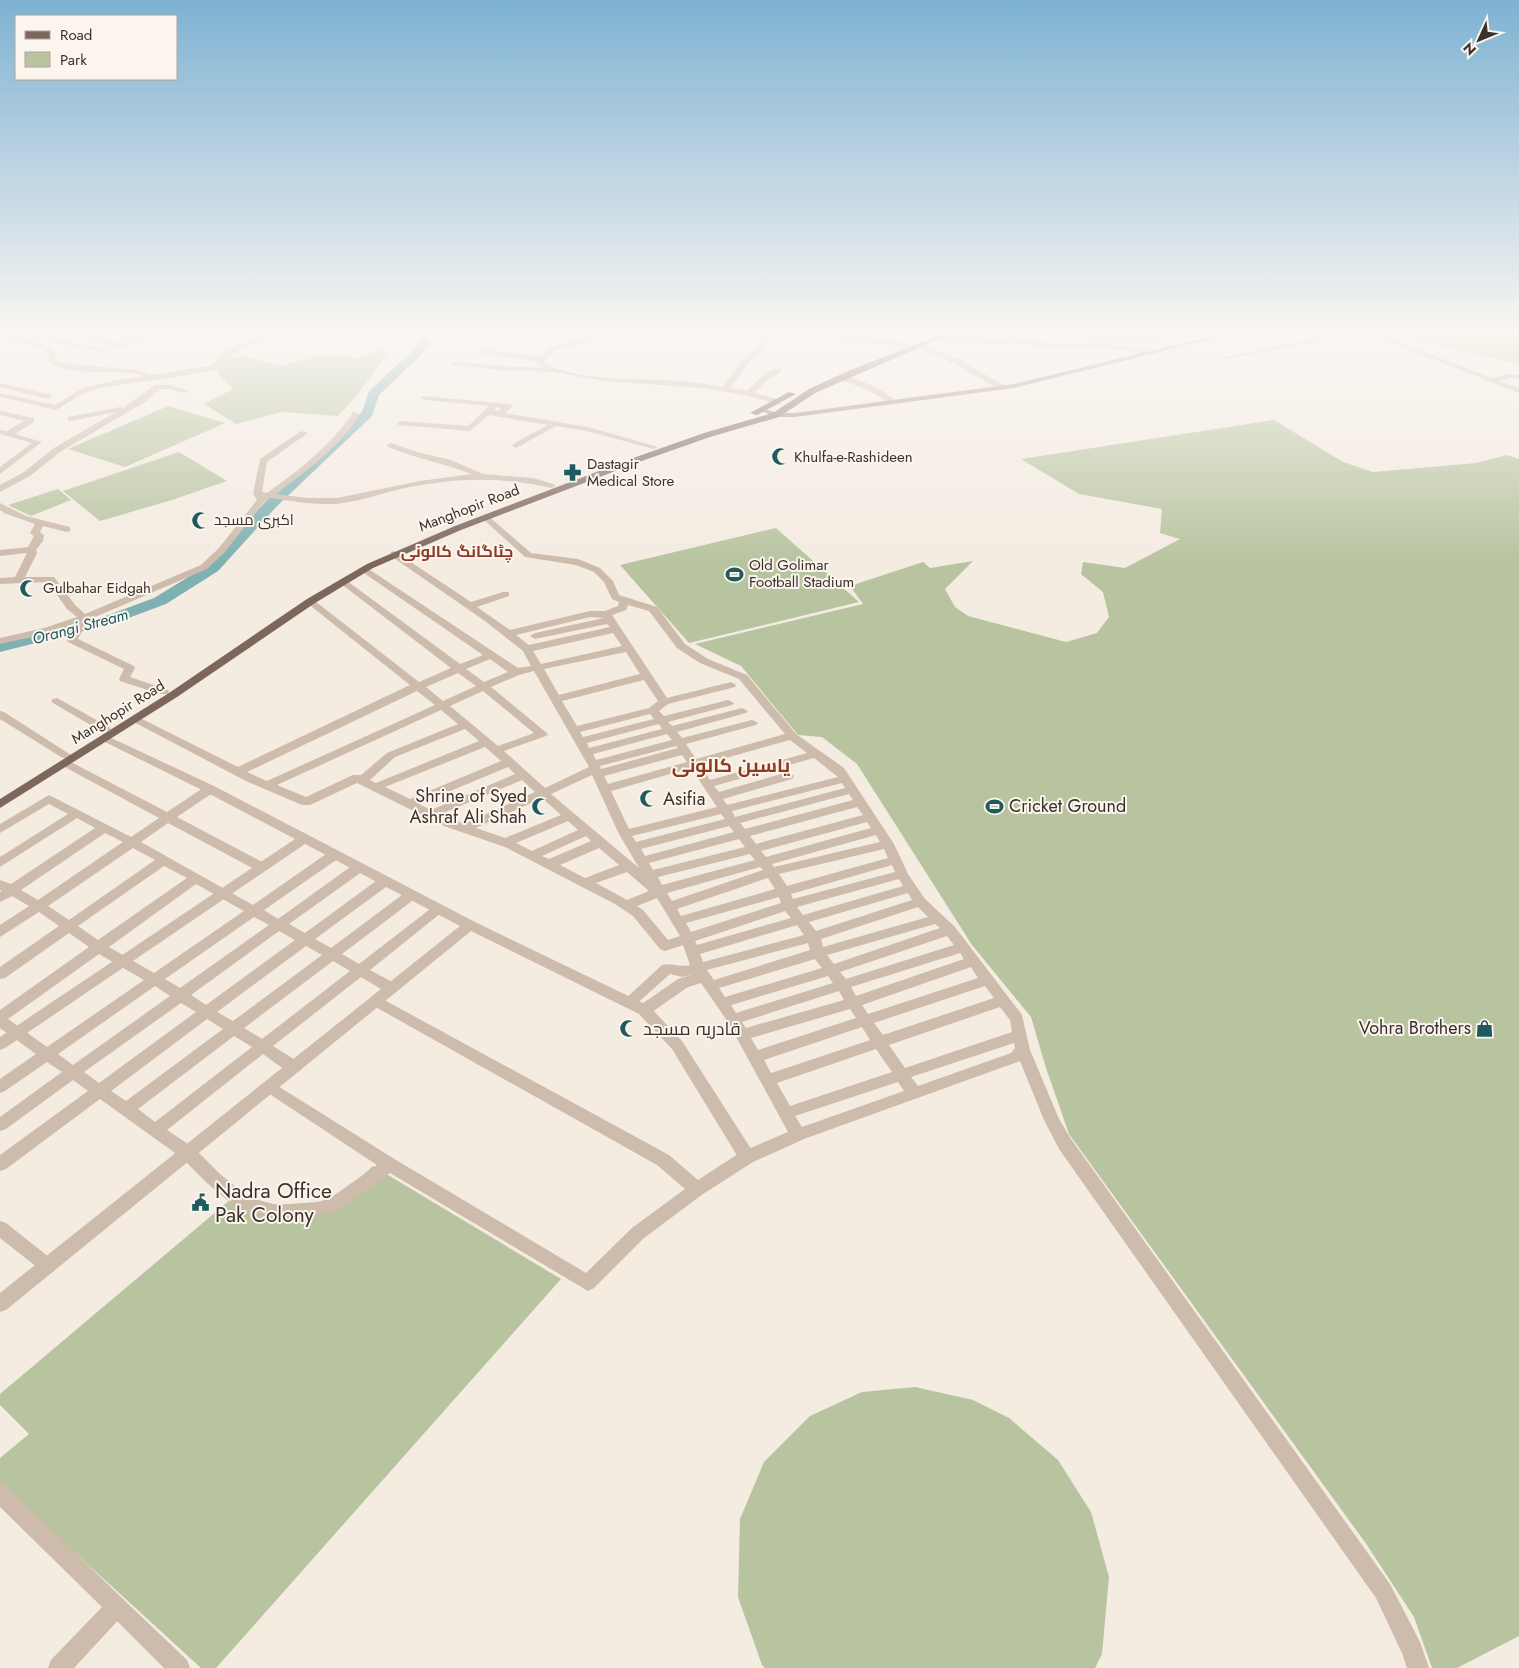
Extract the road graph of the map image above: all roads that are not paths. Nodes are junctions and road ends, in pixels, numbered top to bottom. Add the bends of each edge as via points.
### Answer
1 (131, 407) joint
2 (494, 407) edge
3 (508, 407) edge
4 (768, 407) edge
5 (788, 407) edge
6 (857, 407) edge
7 (762, 410) junction
8 (0, 412) edge
9 (488, 412) junction
10 (356, 414) dead end
11 (498, 414) junction
12 (776, 415) junction
13 (71, 419) dead end
14 (401, 423) dead end
15 (556, 423) junction
16 (3, 433) edge
17 (304, 433) dead end
18 (38, 442) junction
19 (391, 445) dead end
20 (516, 446) dead end
21 (62, 447) junction
22 (654, 447) junction
23 (0, 471) edge
24 (482, 475) junction
25 (552, 485) junction
26 (0, 489) edge
27 (262, 497) junction
28 (0, 506) edge
29 (486, 517) junction
30 (40, 522) junction
31 (67, 529) dead end
32 (31, 550) junction
33 (0, 553) edge
34 (394, 554) junction
35 (364, 569) junction
36 (19, 580) junction
37 (0, 581) edge
38 (343, 581) junction
39 (506, 594) dead end
40 (311, 601) junction
41 (624, 602) junction
42 (469, 606) junction
43 (608, 617) junction
44 (84, 618) junction
45 (616, 629) junction
46 (512, 637) junction
47 (0, 641) edge
48 (628, 648) junction
49 (527, 649) junction
50 (491, 655) junction
51 (458, 668) junction
52 (538, 668) junction
53 (516, 672) junction
54 (647, 676) junction
55 (731, 685) dead end
56 (418, 686) junction
57 (484, 687) junction
58 (164, 692) junction
59 (556, 699) junction
60 (56, 700) dead end
61 (728, 703) dead end
62 (442, 705) junction
63 (658, 706) junction
64 (742, 711) dead end
65 (0, 714) edge
66 (134, 719) junction
67 (752, 723) dead end
68 (467, 724) junction
69 (666, 725) junction
70 (105, 734) junction
71 (792, 736) junction
72 (580, 741) junction
73 (487, 742) junction
74 (682, 746) junction
75 (496, 750) junction
76 (815, 754) junction
77 (65, 759) junction
78 (509, 762) junction
79 (695, 765) junction
80 (595, 769) junction
81 (238, 772) junction
82 (523, 775) junction
83 (788, 776) dead end
84 (844, 779) junction
85 (362, 781) junction
86 (708, 784) junction
87 (267, 785) junction
88 (376, 787) junction
89 (210, 789) junction
90 (604, 789) junction
91 (852, 790) junction
92 (542, 792) junction
93 (0, 794) edge
94 (716, 797) junction
95 (860, 802) junction
96 (0, 804) edge
97 (409, 804) junction
98 (724, 809) junction
99 (77, 813) junction
100 (431, 814) junction
101 (569, 816) junction
102 (870, 817) junction
103 (168, 818) junction
104 (732, 821) junction
105 (104, 828) junction
106 (464, 829) junction
107 (0, 830) edge
108 (879, 830) junction
109 (587, 831) junction
110 (625, 834) junction
111 (742, 834) junction
112 (303, 839) junction
113 (132, 842) junction
114 (601, 842) junction
115 (504, 843) junction
116 (888, 844) junction
117 (634, 847) junction
118 (754, 848) junction
119 (334, 855) junction
120 (531, 856) junction
121 (164, 860) junction
122 (896, 860) junction
123 (643, 861) junction
124 (0, 863) edge
125 (548, 865) junction
126 (628, 866) junction
127 (261, 867) junction
128 (768, 867) junction
129 (358, 868) junction
130 (902, 874) junction
131 (650, 875) junction
132 (196, 878) junction
133 (385, 881) junction
134 (584, 883) junction
135 (911, 888) junction
136 (4, 891) edge
137 (658, 891) junction
138 (783, 891) junction
139 (222, 894) junction
140 (411, 895) junction
141 (920, 902) junction
142 (38, 905) junction
143 (627, 905) junction
144 (788, 905) junction
145 (670, 907) junction
146 (439, 909) junction
147 (253, 911) junction
148 (937, 919) junction
149 (800, 920) junction
150 (678, 921) junction
151 (279, 925) junction
152 (470, 925) junction
153 (68, 927) junction
154 (950, 930) junction
155 (0, 932) edge
156 (687, 937) junction
157 (813, 937) junction
158 (306, 940) junction
159 (98, 947) junction
160 (964, 947) junction
161 (692, 951) junction
162 (818, 952) junction
163 (332, 954) junction
164 (122, 961) junction
165 (974, 961) junction
166 (831, 970) junction
167 (362, 971) junction
168 (0, 974) edge
169 (704, 977) junction
170 (154, 980) junction
171 (988, 980) junction
172 (842, 984) junction
173 (391, 988) junction
174 (180, 996) junction
175 (1004, 1000) junction
176 (377, 1001) junction
177 (629, 1002) junction
178 (721, 1003) junction
179 (852, 1003) junction
180 (644, 1010) junction
181 (207, 1012) junction
182 (0, 1019) edge
183 (733, 1019) junction
184 (865, 1021) junction
185 (234, 1028) junction
186 (18, 1032) junction
187 (742, 1035) junction
188 (1022, 1042) junction
189 (881, 1043) junction
190 (0, 1044) edge
191 (264, 1047) junction
192 (47, 1054) junction
193 (755, 1058) junction
194 (295, 1067) junction
195 (74, 1072) junction
196 (903, 1076) junction
197 (768, 1080) junction
198 (0, 1087) edge
199 (270, 1087) junction
200 (100, 1090) junction
201 (914, 1093) junction
202 (127, 1109) junction
203 (786, 1113) junction
204 (0, 1126) edge
205 (156, 1130) junction
206 (798, 1134) junction
207 (188, 1153) junction
208 (747, 1157) junction
209 (0, 1164) edge
210 (390, 1165) junction
211 (697, 1189) junction
212 (0, 1228) edge
213 (48, 1266) junction
214 (0, 1304) edge
215 (0, 1493) edge
216 (117, 1607) junction
217 (59, 1668) edge
218 (179, 1668) edge
219 (1418, 1668) edge

1 - 13 street
1 - 21 street
2 - 9 street
3 - 11 street
4 - 7 main road, Manghopir Road
5 - 12 main road, Manghopir Road
6 - 12 main road
7 - 12 main road
7 - 22 main road, Manghopir Road
8 - 16 street via 31,420
9 - 11 street
9 - 14 street via 468,429
10 - 27 street via 335,439 289,480
11 - 15 street
12 - 29 main road, Manghopir Road via 698,438
15 - 20 street
15 - 22 street
16 - 18 street
17 - 27 street via 263,461
18 - 21 street
18 - 23 street
19 - 24 street
21 - 26 street via 27,474
22 - 25 main road, Manghopir Road
24 - 25 street via 521,478
24 - 27 street via 339,500
25 - 58 main road, Manghopir Road via 434,530 357,565
27 - 44 street via 222,550 204,566
28 - 30 street via 8,512
29 - 34 main road, Manghopir Road
29 - 41 street via 528,555 578,562 597,570 608,581 615,597
30 - 31 street
30 - 32 street via 35,533 39,535 38,541
32 - 33 street
32 - 36 street
34 - 35 main road, Manghopir Road
34 - 42 street
35 - 38 main road, Manghopir Road
35 - 50 street
36 - 37 street
36 - 44 street via 51,579 71,607
38 - 40 main road, Manghopir Road
38 - 51 street
39 - 42 street
40 - 56 street
40 - 66 main road, Manghopir Road
41 - 43 street via 622,608
41 - 71 street via 653,609 681,646 704,661 743,677
42 - 46 street
43 - 45 street
43 - 46 street
44 - 47 street via 47,631
44 - 58 street via 72,640 130,668 124,680
45 - 48 street
45 - 49 street
46 - 49 street
48 - 52 street
48 - 54 street
49 - 52 street
50 - 51 street
50 - 53 street
51 - 56 street
51 - 57 street
52 - 53 street
52 - 59 street
53 - 57 street
54 - 59 street
54 - 63 street
55 - 63 street
56 - 62 street
56 - 81 street
57 - 62 street
57 - 75 street via 542,734
58 - 70 main road, Manghopir Road
59 - 72 street
60 - 70 street
61 - 69 street
62 - 68 street
62 - 87 street
63 - 69 street
63 - 72 street
64 - 69 street
65 - 77 street
66 - 70 main road, Manghopir Road
66 - 81 street
67 - 74 street
68 - 73 street
68 - 85 street via 391,755
69 - 72 street
69 - 74 street
70 - 77 main road, Manghopir Road
70 - 89 street
71 - 76 street
71 - 79 street
72 - 80 street
73 - 75 street
73 - 88 street
74 - 79 street
74 - 80 street
75 - 78 street
76 - 84 street via 840,771
76 - 86 street
77 - 93 main road, Manghopir Road
77 - 96 main road, Manghopir Road
77 - 103 street
78 - 82 street
78 - 97 street
79 - 86 street
79 - 90 street
80 - 90 street
80 - 92 street
81 - 87 street
82 - 92 street
82 - 100 street
83 - 94 street
84 - 91 street
84 - 98 street
85 - 87 street via 356,778 306,802
85 - 88 street
86 - 94 street
88 - 97 street
89 - 103 street
89 - 112 street
90 - 110 street
91 - 95 street
91 - 104 street
92 - 101 street
92 - 106 street
94 - 98 street
95 - 102 street
95 - 111 street
97 - 100 street
98 - 104 street
98 - 110 street
99 - 105 street
99 - 107 street via 49,799
99 - 124 street
100 - 106 street
101 - 109 street
101 - 115 street
102 - 108 street
102 - 118 street
103 - 113 street
103 - 127 street
104 - 111 street
104 - 117 street
105 - 113 street
105 - 136 street
106 - 115 street
108 - 116 street
108 - 128 street
109 - 114 street
109 - 120 street
110 - 117 street
111 - 118 street
111 - 123 street
112 - 119 street
112 - 127 street
113 - 121 street
113 - 142 street
114 - 125 street
114 - 126 street
115 - 120 street
116 - 122 street
116 - 128 street
117 - 123 street
118 - 128 street
118 - 131 street
119 - 129 street
119 - 147 street
120 - 125 street
121 - 132 street
121 - 153 street
122 - 130 street
122 - 138 street
123 - 131 street
125 - 134 street
126 - 134 street
126 - 137 street
127 - 139 street
128 - 137 street
128 - 138 street
128 - 145 street
129 - 133 street
129 - 151 street
130 - 135 street
130 - 144 street
131 - 137 street
132 - 139 street
132 - 159 street
133 - 140 street
133 - 158 street
134 - 143 street
135 - 141 street
135 - 149 street
136 - 142 street
137 - 143 street
137 - 145 street
138 - 144 street
138 - 150 street
139 - 147 street
139 - 164 street
140 - 146 street
140 - 163 street
141 - 148 street
141 - 157 street
142 - 153 street
142 - 155 street
143 - 156 street via 638,913 665,946
144 - 149 street
144 - 156 street
145 - 150 street
146 - 152 street
146 - 167 street
147 - 151 street
147 - 170 street
148 - 154 street
148 - 162 street
149 - 157 street
149 - 161 street
150 - 156 street
151 - 158 street
151 - 174 street
152 - 173 street
152 - 177 street
153 - 159 street
153 - 168 street
154 - 160 street
154 - 166 street
156 - 161 street
157 - 162 street
157 - 169 street
158 - 163 street
158 - 181 street
159 - 164 street
159 - 182 street
160 - 165 street
160 - 172 street
161 - 169 street
162 - 166 street
162 - 169 street
163 - 167 street
163 - 185 street
164 - 170 street
164 - 186 street
165 - 171 street
165 - 179 street
166 - 172 street
166 - 178 street
167 - 173 street
167 - 191 street
169 - 177 street via 665,968
169 - 178 street
169 - 180 street via 683,983
170 - 174 street
170 - 192 street
171 - 175 street
171 - 184 street
172 - 179 street
172 - 183 street
173 - 176 street
174 - 181 street
174 - 195 street
175 - 188 street via 1017,1019
175 - 189 street
176 - 194 street
176 - 211 street via 667,1163
177 - 180 street
178 - 183 street
179 - 184 street
179 - 187 street
180 - 208 street via 677,1045
181 - 185 street
181 - 200 street
182 - 186 street
183 - 187 street
184 - 189 street
184 - 193 street
185 - 191 street
185 - 202 street
186 - 190 street
186 - 192 street
187 - 193 street
188 - 196 street
188 - 201 street via 1016,1057
188 - 219 street via 1052,1120 1065,1144 1383,1591
189 - 196 street
189 - 197 street
191 - 194 street
191 - 205 street
192 - 195 street
192 - 198 street
193 - 197 street
194 - 199 street
195 - 200 street
195 - 204 street
196 - 201 street
196 - 203 street
197 - 203 street
199 - 207 street
199 - 210 street
200 - 202 street
200 - 209 street
201 - 206 street
202 - 205 street
203 - 206 street
205 - 207 street
206 - 208 street
207 - 210 street via 243,1203 273,1211 304,1212 333,1205
207 - 213 street
208 - 211 street
210 - 211 street via 588,1283 638,1233
212 - 213 street
213 - 214 street
215 - 216 street
216 - 217 street
216 - 218 street

